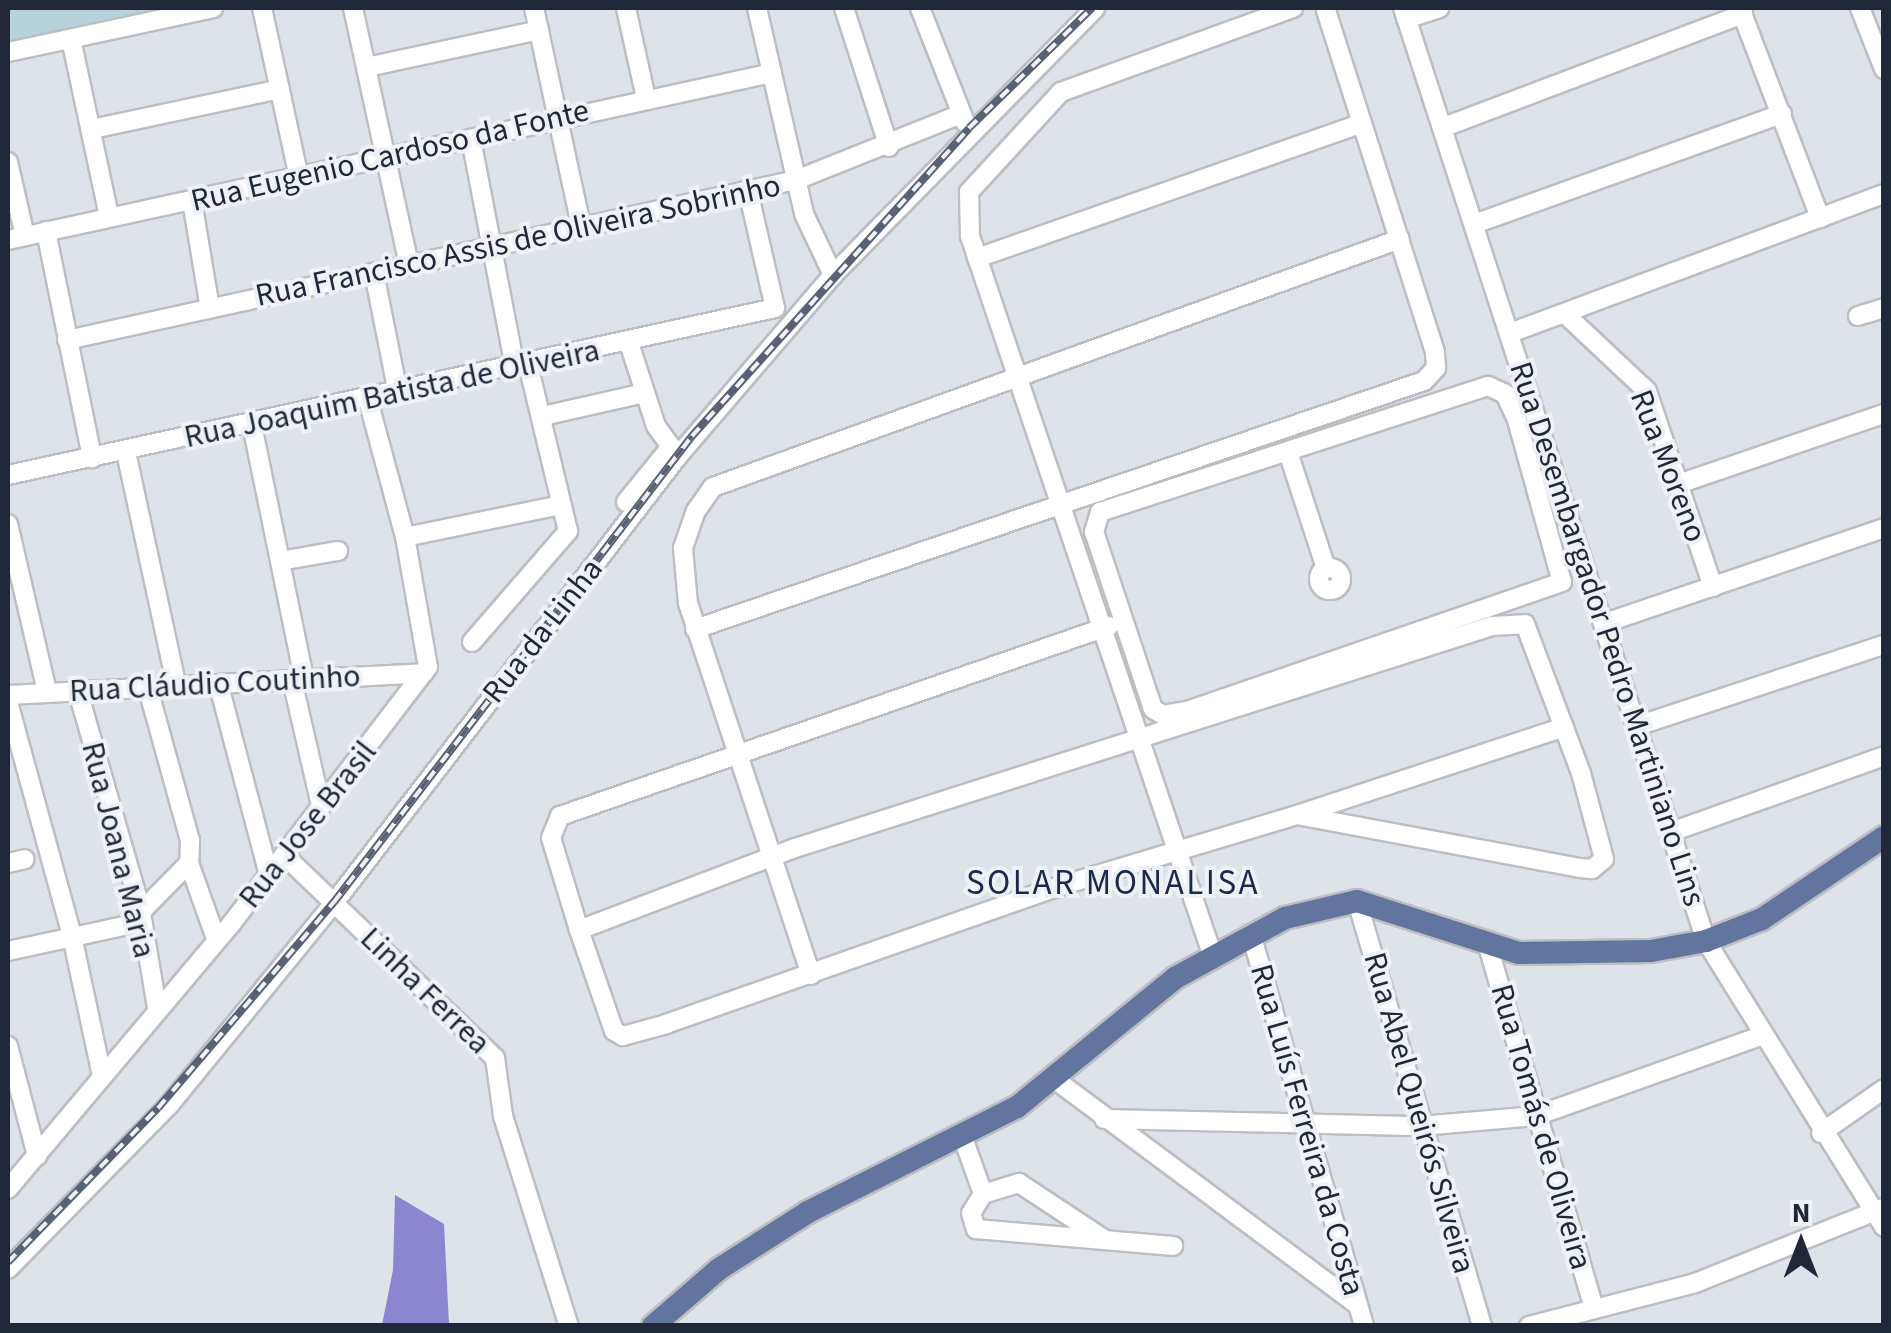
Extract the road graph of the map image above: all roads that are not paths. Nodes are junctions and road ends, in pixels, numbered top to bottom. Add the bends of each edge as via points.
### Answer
1 (212, 8) edge
2 (262, 8) edge
3 (353, 8) edge
4 (534, 8) edge
5 (629, 8) edge
6 (757, 8) edge
7 (844, 8) edge
8 (920, 8) edge
9 (1064, 8) edge
10 (1095, 8) edge
11 (1293, 8) edge
12 (1326, 8) edge
13 (1439, 8) edge
14 (1860, 8) edge
15 (1742, 11) edge
16 (1405, 13) edge
17 (1072, 28) junction
18 (539, 30) junction
19 (71, 38) junction
20 (8, 52) edge
21 (366, 68) junction
22 (1884, 69) edge
23 (772, 74) junction
24 (280, 88) junction
25 (646, 98) junction
26 (961, 114) junction
27 (1782, 114) junction
28 (559, 118) junction
29 (1362, 123) junction
30 (1444, 128) junction
31 (92, 129) junction
32 (971, 130) junction
33 (471, 139) junction
34 (889, 148) junction
35 (386, 157) junction
36 (8, 162) edge
37 (299, 178) junction
38 (796, 180) junction
39 (748, 191) junction
40 (1884, 194) edge
41 (192, 200) junction
42 (109, 217) junction
43 (1820, 218) junction
44 (1477, 223) junction
45 (581, 225) junction
46 (46, 232) junction
47 (16, 238) edge
48 (1400, 239) junction
49 (492, 243) junction
50 (982, 258) junction
51 (409, 264) junction
52 (374, 274) junction
53 (833, 275) junction
54 (210, 308) junction
55 (1884, 308) edge
56 (1565, 314) junction
57 (1858, 316) dead end
58 (1510, 334) junction
59 (67, 340) junction
60 (629, 342) junction
61 (521, 365) junction
62 (1020, 374) junction
63 (644, 392) junction
64 (398, 393) junction
65 (368, 400) junction
66 (1884, 414) edge
67 (543, 416) junction
68 (252, 425) junction
69 (126, 452) junction
70 (674, 452) junction
71 (1288, 452) junction
72 (92, 458) junction
73 (8, 475) edge
74 (1678, 484) junction
75 (1564, 494) junction
76 (626, 502) dead end
77 (1544, 503) junction
78 (562, 504) junction
79 (1063, 506) junction
80 (8, 524) edge
81 (1884, 528) edge
82 (406, 537) junction
83 (338, 551) dead end
84 (280, 561) junction
85 (1326, 568) dead end
86 (1712, 586) junction
87 (1605, 623) junction
88 (695, 628) junction
89 (1104, 629) junction
90 (472, 642) dead end
91 (1884, 645) edge
92 (422, 673) junction
93 (298, 679) junction
94 (220, 686) junction
95 (176, 687) junction
96 (148, 689) junction
97 (46, 692) junction
98 (78, 692) junction
99 (8, 698) edge
100 (1637, 726) junction
101 (1564, 727) junction
102 (1143, 738) junction
103 (736, 754) junction
104 (1884, 756) edge
105 (321, 806) junction
106 (1297, 815) junction
107 (1671, 832) junction
108 (1884, 837) edge
109 (1182, 852) junction
110 (284, 855) junction
111 (774, 856) junction
112 (189, 863) junction
113 (269, 875) junction
114 (1358, 901) junction
115 (334, 903) junction
116 (140, 907) junction
117 (578, 930) junction
118 (1250, 934) junction
119 (72, 936) junction
120 (216, 939) junction
121 (1706, 941) junction
122 (1488, 946) junction
123 (8, 951) edge
124 (1217, 952) junction
125 (811, 975) junction
126 (157, 1007) junction
127 (1763, 1036) junction
128 (8, 1046) edge
129 (102, 1076) junction
130 (1053, 1078) junction
131 (1884, 1089) edge
132 (1536, 1116) junction
133 (1104, 1119) junction
134 (1306, 1122) junction
135 (1421, 1126) junction
136 (1821, 1133) junction
137 (963, 1138) junction
138 (37, 1156) junction
139 (8, 1189) edge
140 (983, 1194) junction
141 (1881, 1216) edge
142 (1105, 1240) junction
143 (1173, 1246) dead end
144 (8, 1269) edge
145 (1358, 1305) junction
146 (1594, 1308) junction
147 (569, 1326) edge
148 (652, 1326) edge
149 (1364, 1326) edge
150 (1482, 1326) edge
151 (1529, 1326) edge

1 - 19 street
2 - 24 street
3 - 21 street
4 - 18 street
5 - 25 street
6 - 23 street
7 - 34 street
8 - 26 street
9 - 17 street
10 - 17 street, Rua da Linha
11 - 50 street via 1061,92 969,192 968,216
12 - 29 street
13 - 16 street
14 - 22 street
15 - 27 street
15 - 30 street
16 - 30 street, Rua Desembargador Pedro Martiniano Lins
17 - 32 street, Rua da Linha
18 - 21 street
18 - 28 street
19 - 20 street
19 - 31 street
21 - 35 street
23 - 25 street, Rua Eugenio Cardoso da Fonte
23 - 38 street
24 - 31 street
24 - 37 street
25 - 28 street, Rua Eugenio Cardoso da Fonte
26 - 32 street
26 - 34 street, Rua Francisco Assis de Oliveira Sobrinho
27 - 43 street
27 - 44 street
28 - 33 street, Rua Eugenio Cardoso da Fonte
28 - 45 street
29 - 48 street
29 - 50 street via 1100,210
30 - 44 street, Rua Desembargador Pedro Martiniano Lins
31 - 42 street
32 - 53 street, Rua da Linha
33 - 35 street, Rua Eugenio Cardoso da Fonte
33 - 49 street
34 - 38 street, Rua Francisco Assis de Oliveira Sobrinho
35 - 37 street, Rua Eugenio Cardoso da Fonte
35 - 51 street
36 - 47 street
37 - 41 street, Rua Eugenio Cardoso da Fonte
38 - 39 street, Rua Francisco Assis de Oliveira Sobrinho
38 - 53 street via 812,237
39 - 45 street, Rua Francisco Assis de Oliveira Sobrinho
39 - 60 street, Rua Joaquim Batista de Oliveira via 775,308
40 - 43 street
41 - 42 street, Rua Eugenio Cardoso da Fonte
41 - 54 street
42 - 46 street, Rua Eugenio Cardoso da Fonte
43 - 56 street
44 - 58 street, Rua Desembargador Pedro Martiniano Lins
45 - 49 street, Rua Francisco Assis de Oliveira Sobrinho
46 - 47 street, Rua Eugenio Cardoso da Fonte
46 - 59 street
48 - 62 street
48 - 79 street via 1436,352 1436,368 1424,381
49 - 51 street, Rua Francisco Assis de Oliveira Sobrinho
49 - 61 street
50 - 62 street
51 - 52 street, Rua Francisco Assis de Oliveira Sobrinho
52 - 54 street, Rua Francisco Assis de Oliveira Sobrinho
52 - 64 street
53 - 70 street, Rua da Linha
54 - 59 street, Rua Francisco Assis de Oliveira Sobrinho
55 - 57 street
56 - 58 street
56 - 74 street, Rua Moreno via 1644,387
58 - 75 street, Rua Desembargador Pedro Martiniano Lins
59 - 72 street
60 - 61 street, Rua Joaquim Batista de Oliveira
60 - 63 street
61 - 64 street, Rua Joaquim Batista de Oliveira
61 - 67 street
62 - 79 street
62 - 88 street via 713,487 683,548
63 - 67 street
63 - 70 street
64 - 65 street, Rua Joaquim Batista de Oliveira
65 - 68 street, Rua Joaquim Batista de Oliveira
65 - 82 street
66 - 74 street
67 - 78 street
68 - 69 street, Rua Joaquim Batista de Oliveira
68 - 84 street
69 - 72 street, Rua Joaquim Batista de Oliveira
69 - 95 street
70 - 76 street
70 - 115 street, Rua da Linha
71 - 77 street via 1492,387 1508,400
71 - 77 street via 1096,517 1098,545 1157,713 1228,698 1561,583
71 - 85 street
72 - 73 street, Rua Joaquim Batista de Oliveira
74 - 86 street, Rua Moreno
75 - 77 street
75 - 87 street, Rua Desembargador Pedro Martiniano Lins
78 - 82 street
78 - 90 street via 566,538
79 - 88 street
79 - 89 street
80 - 97 street
81 - 86 street
82 - 92 street via 429,662
83 - 84 street
84 - 93 street
86 - 87 street
87 - 100 street, Rua Desembargador Pedro Martiniano Lins
88 - 103 street
89 - 102 street
89 - 103 street
91 - 100 street
92 - 93 street, Rua Cláudio Coutinho
92 - 105 street, Rua Jose Brasil
93 - 94 street, Rua Cláudio Coutinho
93 - 105 street
94 - 95 street, Rua Cláudio Coutinho
94 - 113 street
95 - 96 street, Rua Cláudio Coutinho
96 - 98 street, Rua Cláudio Coutinho
96 - 112 street via 190,840
97 - 98 street, Rua Cláudio Coutinho
97 - 99 street, Rua Cláudio Coutinho
98 - 116 street, Rua Joana Maria
99 - 119 street
100 - 107 street, Rua Desembargador Pedro Martiniano Lins
101 - 102 street via 1526,624 1492,626
101 - 106 street
101 - 106 street via 1606,850 1592,869
102 - 109 street
102 - 111 street
103 - 111 street
103 - 117 street via 560,816 551,838
104 - 107 street
105 - 110 street, Rua Jose Brasil
106 - 109 street
107 - 121 street, Rua Desembargador Pedro Martiniano Lins
108 - 121 main road via 1804,894
109 - 124 street
109 - 125 street via 1060,886
110 - 113 street, Rua Jose Brasil
110 - 115 street, Linha Ferrea
111 - 117 street
111 - 125 street
112 - 116 street
112 - 120 street
113 - 120 street, Rua Jose Brasil
114 - 118 main road via 1322,905
114 - 122 main road
114 - 135 street, Rua Abel Queirós Silveira
115 - 144 street, Rua da Linha via 170,1104
115 - 147 street, Linha Ferrea via 495,1058 503,1116
116 - 119 street via 128,925
116 - 126 street, Rua Joana Maria
117 - 125 street via 614,1031 624,1036
118 - 124 main road
118 - 134 street, Rua Luís Ferreira da Costa
119 - 123 street
119 - 129 street
120 - 126 street, Rua Jose Brasil
121 - 122 main road via 1572,957
121 - 127 street, Rua Desembargador Pedro Martiniano Lins
122 - 132 street, Rua Tomás de Oliveira
124 - 130 main road via 1140,1002
126 - 129 street, Rua Jose Brasil
127 - 132 street
127 - 136 street, Rua Desembargador Pedro Martiniano Lins
128 - 138 street
129 - 138 street, Rua Jose Brasil
130 - 133 street
130 - 137 main road
131 - 136 street
132 - 135 street
132 - 146 street, Rua Tomás de Oliveira
133 - 134 street
133 - 145 street
134 - 135 street
134 - 145 street, Rua Luís Ferreira da Costa
135 - 150 street, Rua Abel Queirós Silveira
136 - 141 street, Rua Desembargador Pedro Martiniano Lins
137 - 140 street
137 - 148 main road via 808,1212 720,1269
138 - 139 street, Rua Jose Brasil
140 - 142 street via 1019,1183
140 - 142 street via 971,1213 982,1232
141 - 146 street via 1695,1283
142 - 143 street
145 - 149 street, Rua Luís Ferreira da Costa
146 - 151 street

